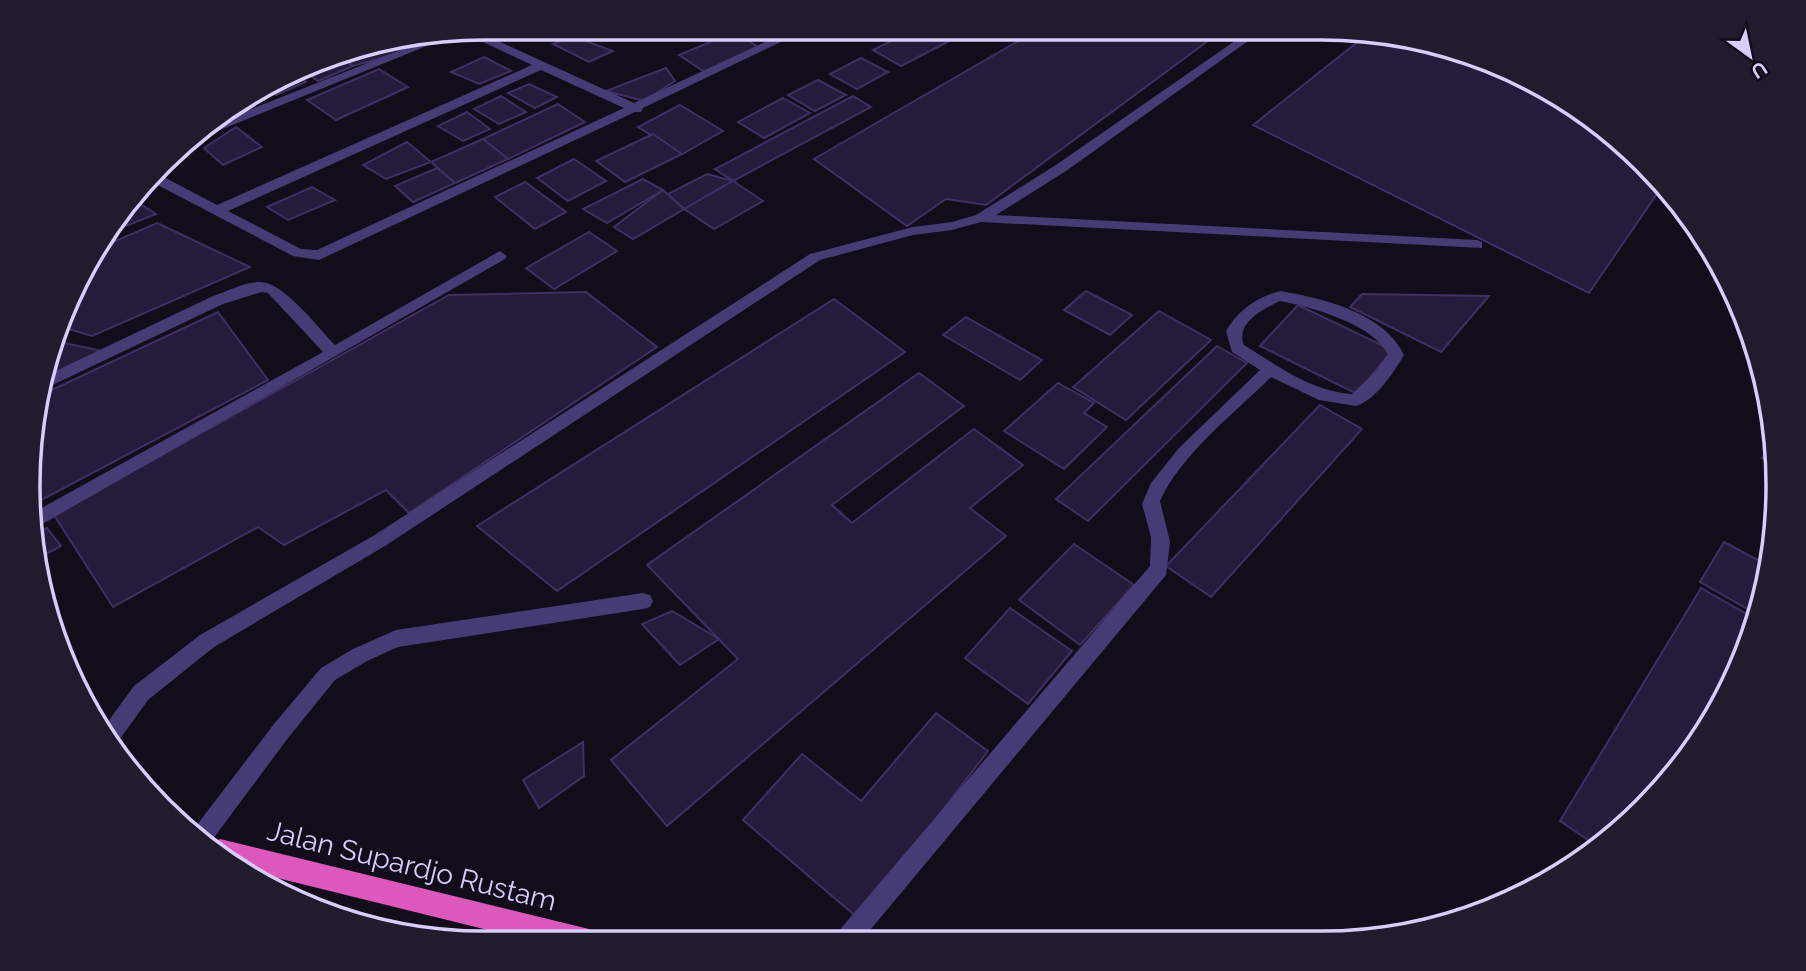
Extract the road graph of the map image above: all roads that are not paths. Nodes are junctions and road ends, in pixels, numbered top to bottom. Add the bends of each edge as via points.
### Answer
1 (487, 40) edge
2 (780, 40) edge
3 (1243, 40) edge
4 (423, 45) edge
5 (542, 65) junction
6 (637, 108) junction
7 (227, 123) edge
8 (161, 181) edge
9 (216, 211) junction
10 (981, 218) junction
11 (1477, 245) dead end
12 (500, 256) dead end
13 (333, 353) junction
14 (1271, 368) junction
15 (53, 379) edge
16 (41, 517) edge
17 (643, 601) dead end
18 (114, 731) edge
19 (205, 832) edge
20 (237, 855) edge
21 (544, 931) edge
22 (853, 931) edge

1 - 5 street
2 - 6 street
3 - 10 street via 1061,168
4 - 7 street
5 - 6 street
5 - 9 street
6 - 9 street via 319,255 298,253
8 - 9 street
10 - 11 street
10 - 18 street via 815,257 379,541 207,641 141,693
12 - 13 street
13 - 15 street via 273,290 262,287 218,300
13 - 16 street
14 - 14 street via 1238,348 1234,339 1234,330 1266,299 1299,298 1388,338 1395,346 1396,355 1381,376 1356,400 1315,393
14 - 22 street via 1154,490 1150,504 1162,550 1159,569
17 - 19 street via 396,639 360,655 328,674
20 - 21 highway, Jalan Supardjo Rustam

